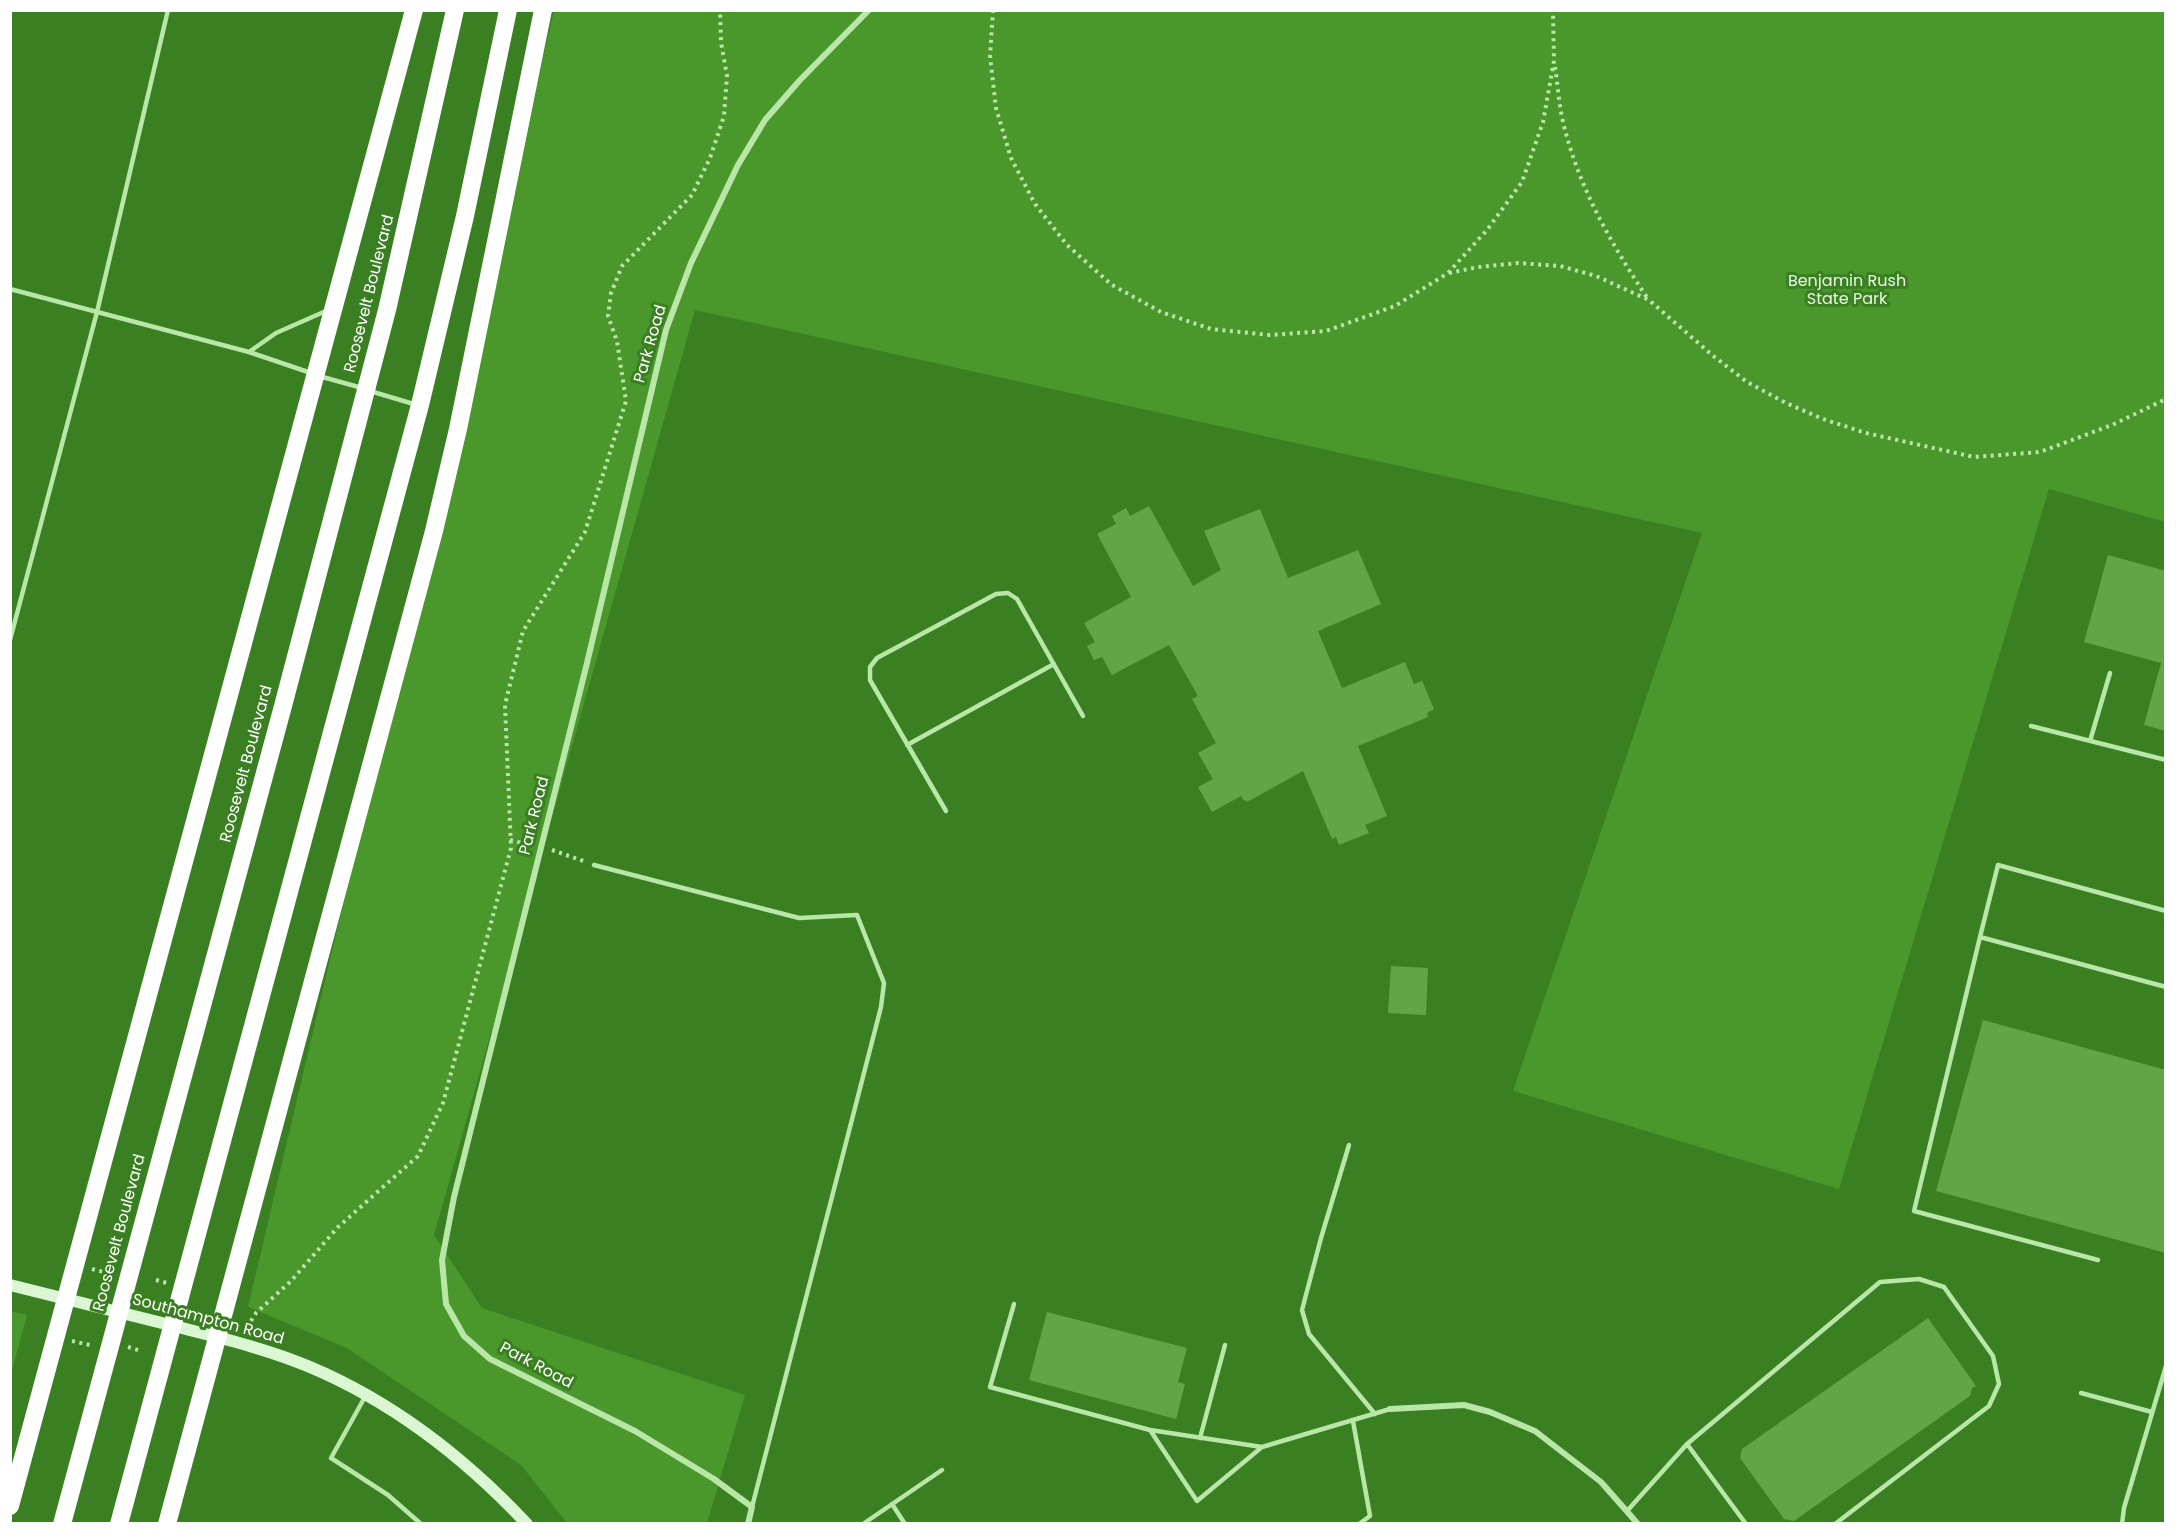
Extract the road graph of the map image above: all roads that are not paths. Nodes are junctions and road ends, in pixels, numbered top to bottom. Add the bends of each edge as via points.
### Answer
1 (168, 10) edge
2 (414, 10) edge
3 (455, 10) edge
4 (508, 10) edge
5 (543, 10) edge
6 (869, 10) edge
7 (10, 289) edge
8 (334, 307) junction
9 (98, 312) junction
10 (249, 352) junction
11 (316, 375) junction
12 (366, 389) junction
13 (420, 405) junction
14 (10, 640) edge
15 (1053, 664) junction
16 (2110, 673) dead end
17 (1083, 716) dead end
18 (2031, 726) dead end
19 (2090, 741) junction
20 (907, 745) junction
21 (2166, 760) edge
22 (946, 811) dead end
23 (594, 865) road end
24 (2166, 911) edge
25 (1980, 937) junction
26 (2166, 987) edge
27 (1349, 1145) dead end
28 (2098, 1260) dead end
29 (10, 1285) edge
30 (67, 1299) junction
31 (1014, 1304) dead end
32 (119, 1312) junction
33 (172, 1326) junction
34 (218, 1337) junction
35 (1225, 1345) dead end
36 (2166, 1366) edge
37 (2081, 1393) dead end
38 (366, 1395) junction
39 (1390, 1409) joint
40 (2152, 1412) junction
41 (1376, 1414) junction
42 (1353, 1421) junction
43 (1150, 1430) junction
44 (1200, 1438) junction
45 (1687, 1444) junction
46 (1262, 1448) junction
47 (942, 1470) dead end
48 (892, 1504) junction
49 (10, 1506) edge
50 (752, 1507) junction
51 (1627, 1511) junction
52 (62, 1524) edge
53 (119, 1524) edge
54 (167, 1524) edge
55 (421, 1524) edge
56 (527, 1524) edge
57 (748, 1524) edge
58 (863, 1524) edge
59 (905, 1524) edge
60 (1359, 1524) edge
61 (1638, 1524) edge
62 (1746, 1524) edge
63 (1835, 1524) edge
64 (2122, 1524) edge

1 - 9 lane
2 - 8 highway, Roosevelt Boulevard
3 - 12 highway, Roosevelt Boulevard
4 - 13 highway via 463,228
5 - 34 highway via 434,531
6 - 50 street, Park Road via 765,120 738,165 696,253 666,330 454,1197 442,1260 446,1304 464,1336 490,1359 635,1431
7 - 9 lane
8 - 10 lane via 276,333
8 - 11 highway, Roosevelt Boulevard
9 - 10 lane
9 - 14 lane
10 - 11 lane
11 - 12 lane
11 - 30 highway, Roosevelt Boulevard
12 - 13 lane
12 - 32 highway, Roosevelt Boulevard
13 - 33 highway
15 - 17 lane
15 - 20 lane
15 - 20 lane via 1017,599 1008,593 996,594 877,658 870,667 870,680
16 - 19 lane
18 - 19 lane
19 - 21 lane
20 - 22 lane
23 - 50 lane via 799,918 857,915 884,983
24 - 25 lane via 1998,865
25 - 26 lane
25 - 28 lane via 1914,1211
27 - 41 lane via 1302,1310 1309,1334
29 - 30 street, Southampton Road
30 - 32 street, Southampton Road
30 - 49 highway, Roosevelt Boulevard
31 - 43 lane via 990,1387
32 - 33 street, Southampton Road
32 - 52 highway, Roosevelt Boulevard
33 - 34 street, Southampton Road
33 - 53 highway
34 - 38 street, Southampton Road via 282,1356
34 - 54 highway
35 - 44 lane
36 - 40 lane
37 - 40 lane
38 - 55 lane via 331,1458 388,1495
38 - 56 street, Southampton Road via 453,1453
39 - 41 lane
39 - 51 street via 1464,1405 1535,1431 1601,1482
40 - 64 lane
41 - 42 lane
42 - 46 lane
42 - 60 lane via 1370,1516
43 - 44 lane
43 - 46 lane via 1197,1501
44 - 46 lane
45 - 51 lane
45 - 62 lane
45 - 63 lane via 1880,1282 1919,1279 1944,1287 1993,1356 1999,1384 1989,1406
47 - 48 lane
48 - 58 lane
48 - 59 lane
50 - 57 street
51 - 61 street

